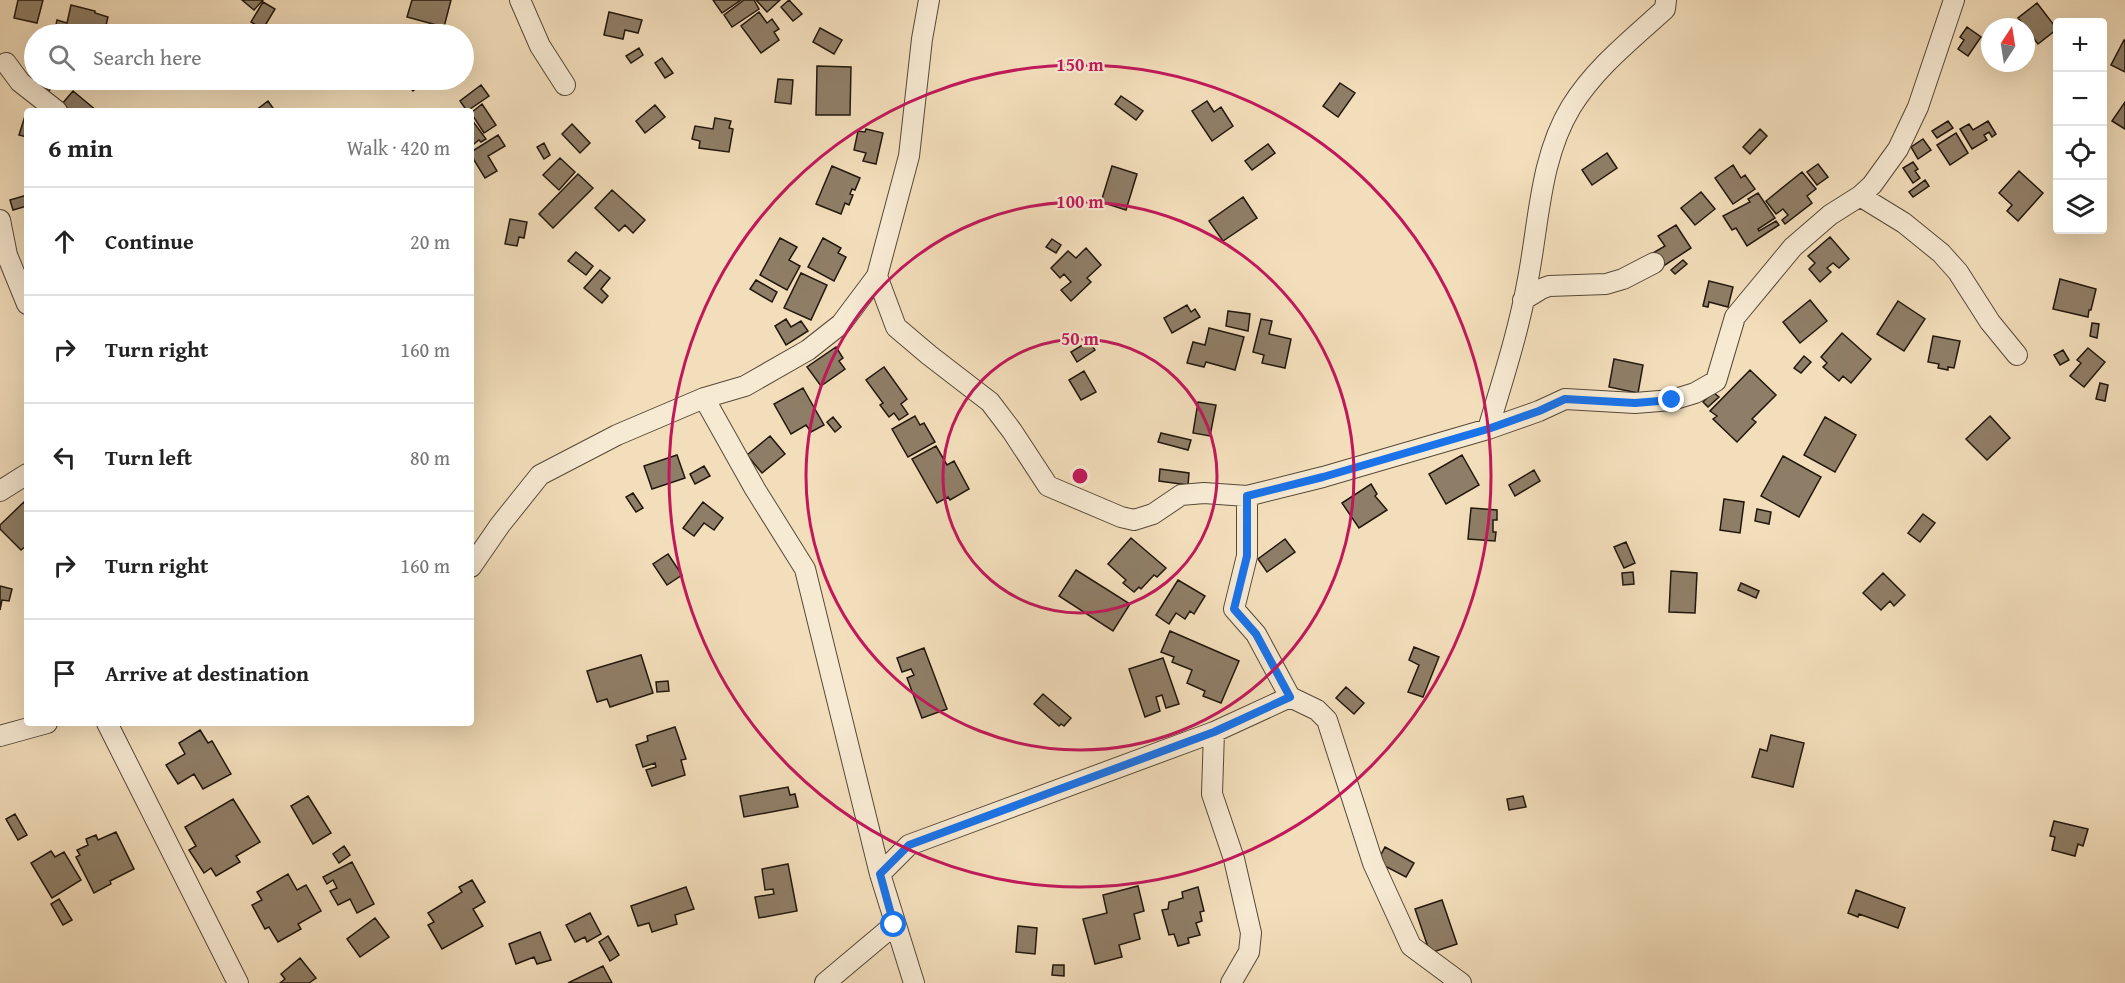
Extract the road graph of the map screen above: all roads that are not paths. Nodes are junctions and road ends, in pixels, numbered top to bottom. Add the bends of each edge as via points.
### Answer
1 (929, 0) edge
2 (1666, 0) edge
3 (1954, 0) edge
4 (524, 4) edge
5 (3, 59) edge
6 (0, 82) edge
7 (24, 85) edge
8 (565, 85) dead end
9 (30, 90) edge
10 (53, 108) edge
11 (1860, 196) junction
12 (0, 220) edge
13 (1654, 262) dead end
14 (876, 276) junction
15 (24, 297) edge
16 (1523, 300) junction
17 (2017, 355) dead end
18 (704, 399) junction
19 (1488, 429) junction
20 (24, 476) edge
21 (0, 491) edge
22 (1247, 496) junction
23 (474, 563) edge
24 (1290, 697) junction
25 (36, 726) edge
26 (109, 726) edge
27 (1214, 732) junction
28 (0, 736) edge
29 (880, 874) junction
30 (894, 925) junction
31 (238, 983) edge
32 (825, 983) edge
33 (914, 983) edge
34 (1231, 983) edge
35 (1461, 983) edge

1 - 14 street via 909,156
2 - 16 street via 1665,9 1604,64 1586,86 1556,136
3 - 11 street via 1918,107 1898,149
4 - 8 street via 540,46
5 - 6 street
5 - 7 street
9 - 10 street
11 - 17 street via 1904,223 1941,253
11 - 19 street via 1830,215 1793,247 1735,317 1716,381 1672,400 1635,403 1565,399
12 - 15 street via 7,255
13 - 16 street via 1612,282 1549,286
14 - 18 street via 841,324 808,350 745,386
14 - 22 street via 896,327 990,402 1048,486 1134,520 1153,514 1181,495
16 - 19 street
18 - 23 street via 617,435 540,475
18 - 29 street via 805,569
19 - 22 street
20 - 21 street
22 - 24 street via 1247,556 1234,609 1256,634
24 - 27 street
24 - 35 street via 1317,710 1327,720 1373,863 1412,946
25 - 28 street
26 - 31 street
27 - 29 street via 909,845
27 - 34 street via 1212,795 1234,859 1251,933 1249,952
29 - 30 street
30 - 32 street
30 - 33 street

